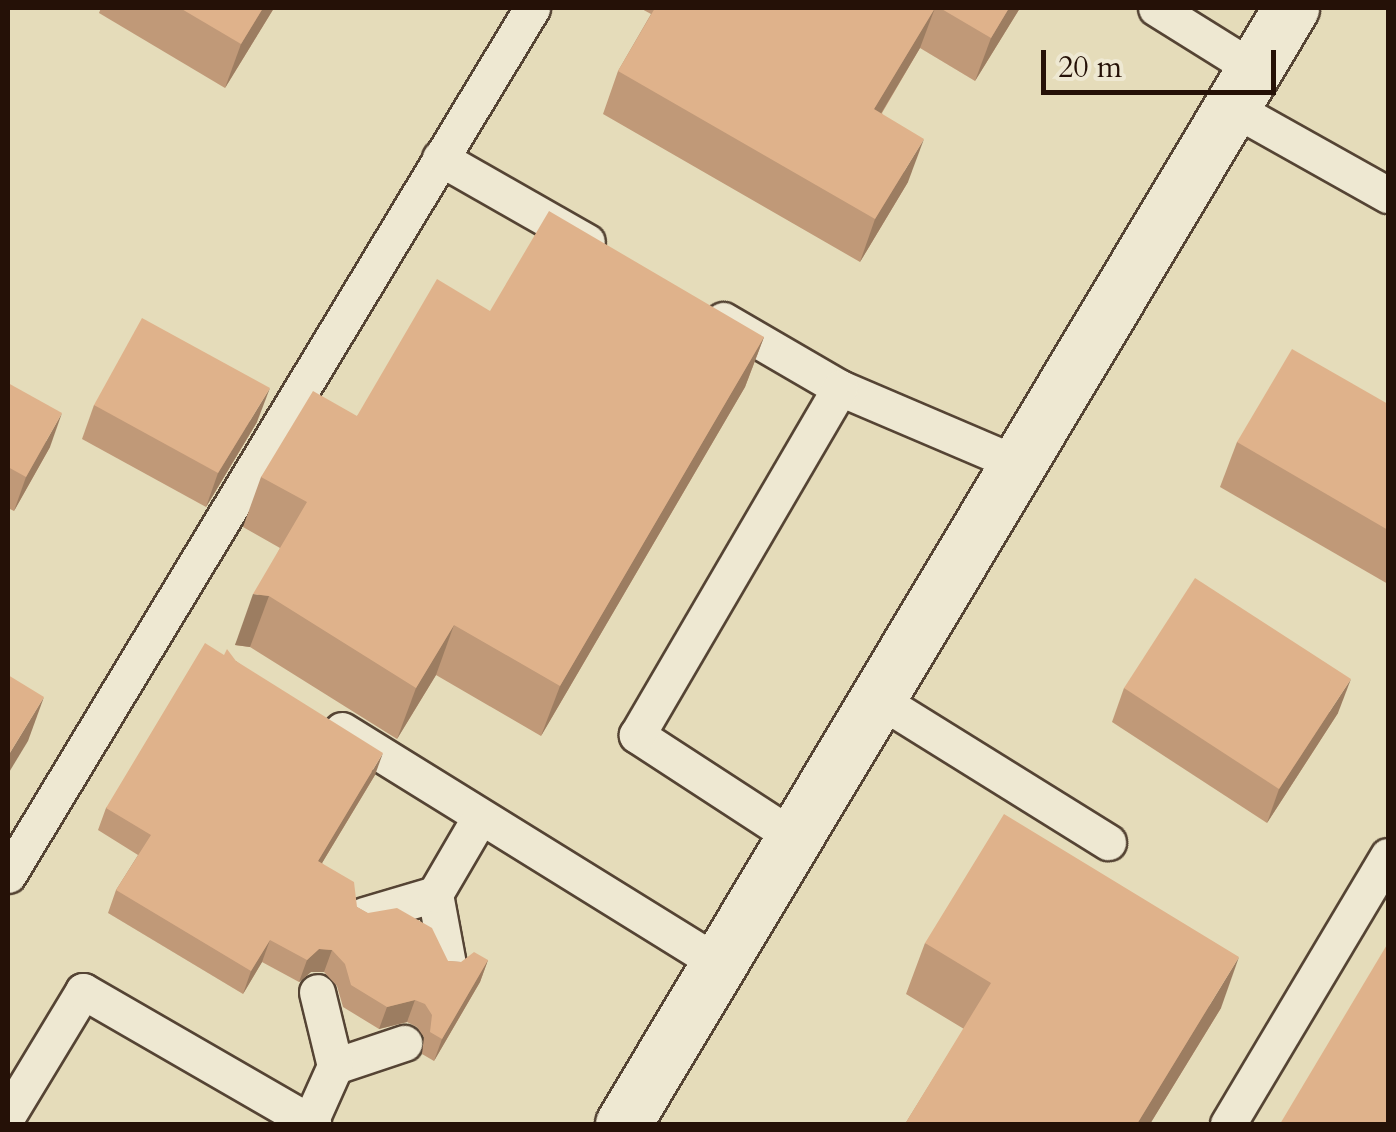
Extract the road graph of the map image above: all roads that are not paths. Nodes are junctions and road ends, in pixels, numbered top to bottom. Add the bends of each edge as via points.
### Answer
1 (532, 8) edge
2 (1156, 8) edge
3 (1291, 8) edge
4 (1243, 88) junction
5 (440, 158) junction
6 (1388, 196) edge
7 (624, 264) edge
8 (690, 302) edge
9 (840, 388) junction
10 (1018, 464) junction
11 (878, 699) junction
12 (320, 716) edge
13 (480, 817) junction
14 (795, 838) junction
15 (1108, 842) dead end
16 (1388, 856) edge
17 (8, 875) edge
18 (435, 894) junction
19 (364, 916) edge
20 (448, 964) edge
21 (719, 964) junction
22 (317, 992) dead end
23 (404, 1043) dead end
24 (335, 1066) junction
25 (8, 1115) edge
26 (311, 1124) edge
27 (624, 1124) edge
28 (1228, 1124) edge

1 - 5 lane
2 - 4 lane
3 - 4 main road
4 - 6 lane
4 - 10 main road
5 - 7 lane
5 - 17 lane
8 - 9 lane
9 - 10 lane
9 - 14 lane via 637,734
10 - 11 main road
11 - 14 main road
11 - 15 lane
12 - 13 lane
13 - 18 lane
13 - 21 lane
14 - 21 main road
16 - 28 lane
18 - 19 lane
18 - 20 lane
21 - 27 main road
22 - 24 lane
23 - 24 lane
24 - 26 lane
25 - 26 lane via 83,991

